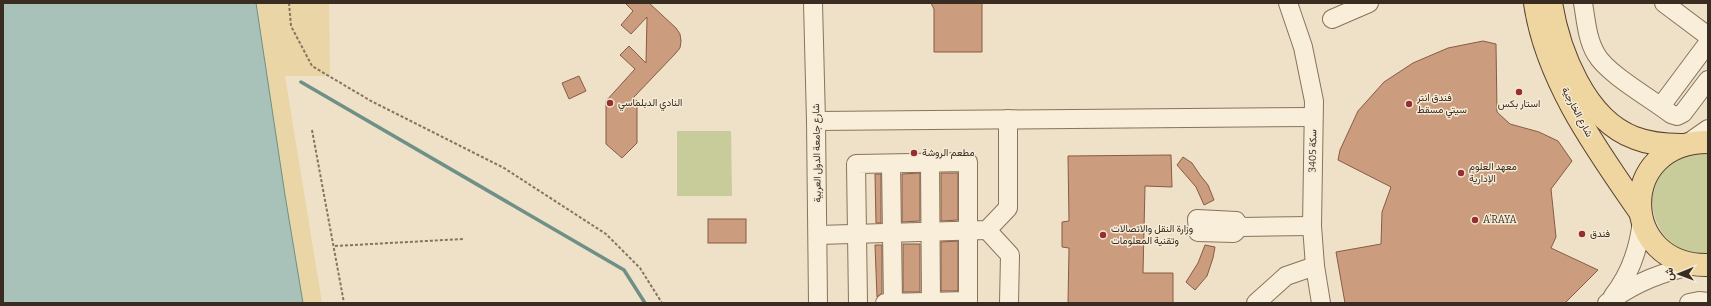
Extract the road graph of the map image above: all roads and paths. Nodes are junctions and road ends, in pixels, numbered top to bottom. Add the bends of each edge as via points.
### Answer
1 (289, 3) edge
2 (813, 3) edge
3 (1288, 3) edge
4 (1369, 3) edge
5 (1535, 3) edge
6 (1551, 3) edge
7 (1583, 3) edge
8 (1664, 3) edge
9 (1332, 19) dead end
10 (1708, 36) edge
11 (1708, 43) edge
12 (1708, 80) edge
13 (1661, 106) junction
14 (1313, 117) junction
15 (1008, 119) junction
16 (816, 121) junction
17 (1708, 129) edge
18 (312, 130) dead end
19 (1692, 143) edge
20 (930, 163) junction
21 (891, 164) junction
22 (1641, 216) junction
23 (1312, 226) junction
24 (1240, 227) dead end
25 (987, 230) junction
26 (968, 231) junction
27 (931, 232) junction
28 (892, 233) junction
29 (857, 234) junction
30 (818, 235) junction
31 (463, 239) dead end
32 (335, 246) junction
33 (1702, 265) edge
34 (1315, 266) junction
35 (931, 302) junction
36 (1608, 302) edge
37 (1708, 302) edge
38 (344, 303) edge
39 (662, 303) edge
40 (818, 303) edge
41 (858, 303) edge
42 (885, 303) edge
43 (893, 303) edge
44 (1009, 303) edge
45 (1256, 303) edge
46 (1321, 303) edge
47 (1689, 303) edge

1 - 39 path via 291,26 312,66 371,101 504,168 606,234 640,268
2 - 16 street, شارع جامعة الدول العربية
3 - 14 street, سكة 3405 via 1303,47 1314,101
4 - 9 street
5 - 22 main road, شارع الخارجية via 1543,40 1562,85 1590,139
6 - 19 main road, شارع الخارجية via 1559,36 1579,85 1592,106 1611,125 1634,138 1660,145
7 - 13 street via 1590,40 1600,60
8 - 10 street
11 - 13 street
12 - 13 street via 1680,115 1671,114
14 - 15 street
14 - 23 street, سكة 3405
15 - 16 street
15 - 25 street via 1008,208
16 - 30 street, شارع جامعة الدول العربية
17 - 19 street
18 - 32 path
19 - 22 main road via 1663,156 1649,171 1641,191
20 - 21 street
20 - 26 street via 968,162
20 - 27 street
21 - 28 street
21 - 29 street via 856,164
22 - 33 main road, شارع الخارجية via 1650,238 1670,257 1683,263
22 - 36 street via 1637,249 1629,272
23 - 24 street
23 - 34 street, سكة 3405
25 - 26 street
25 - 44 street via 1010,255
26 - 27 street
26 - 35 street via 968,301
27 - 28 street
27 - 35 street
28 - 29 street
28 - 43 street
29 - 30 street
29 - 41 street
30 - 40 street, شارع جامعة الدول العربية
31 - 32 path
32 - 38 path
33 - 36 street via 1650,277
34 - 45 street via 1286,276
34 - 46 street, سكة 3405
35 - 43 street
37 - 47 street
42 - 43 street

